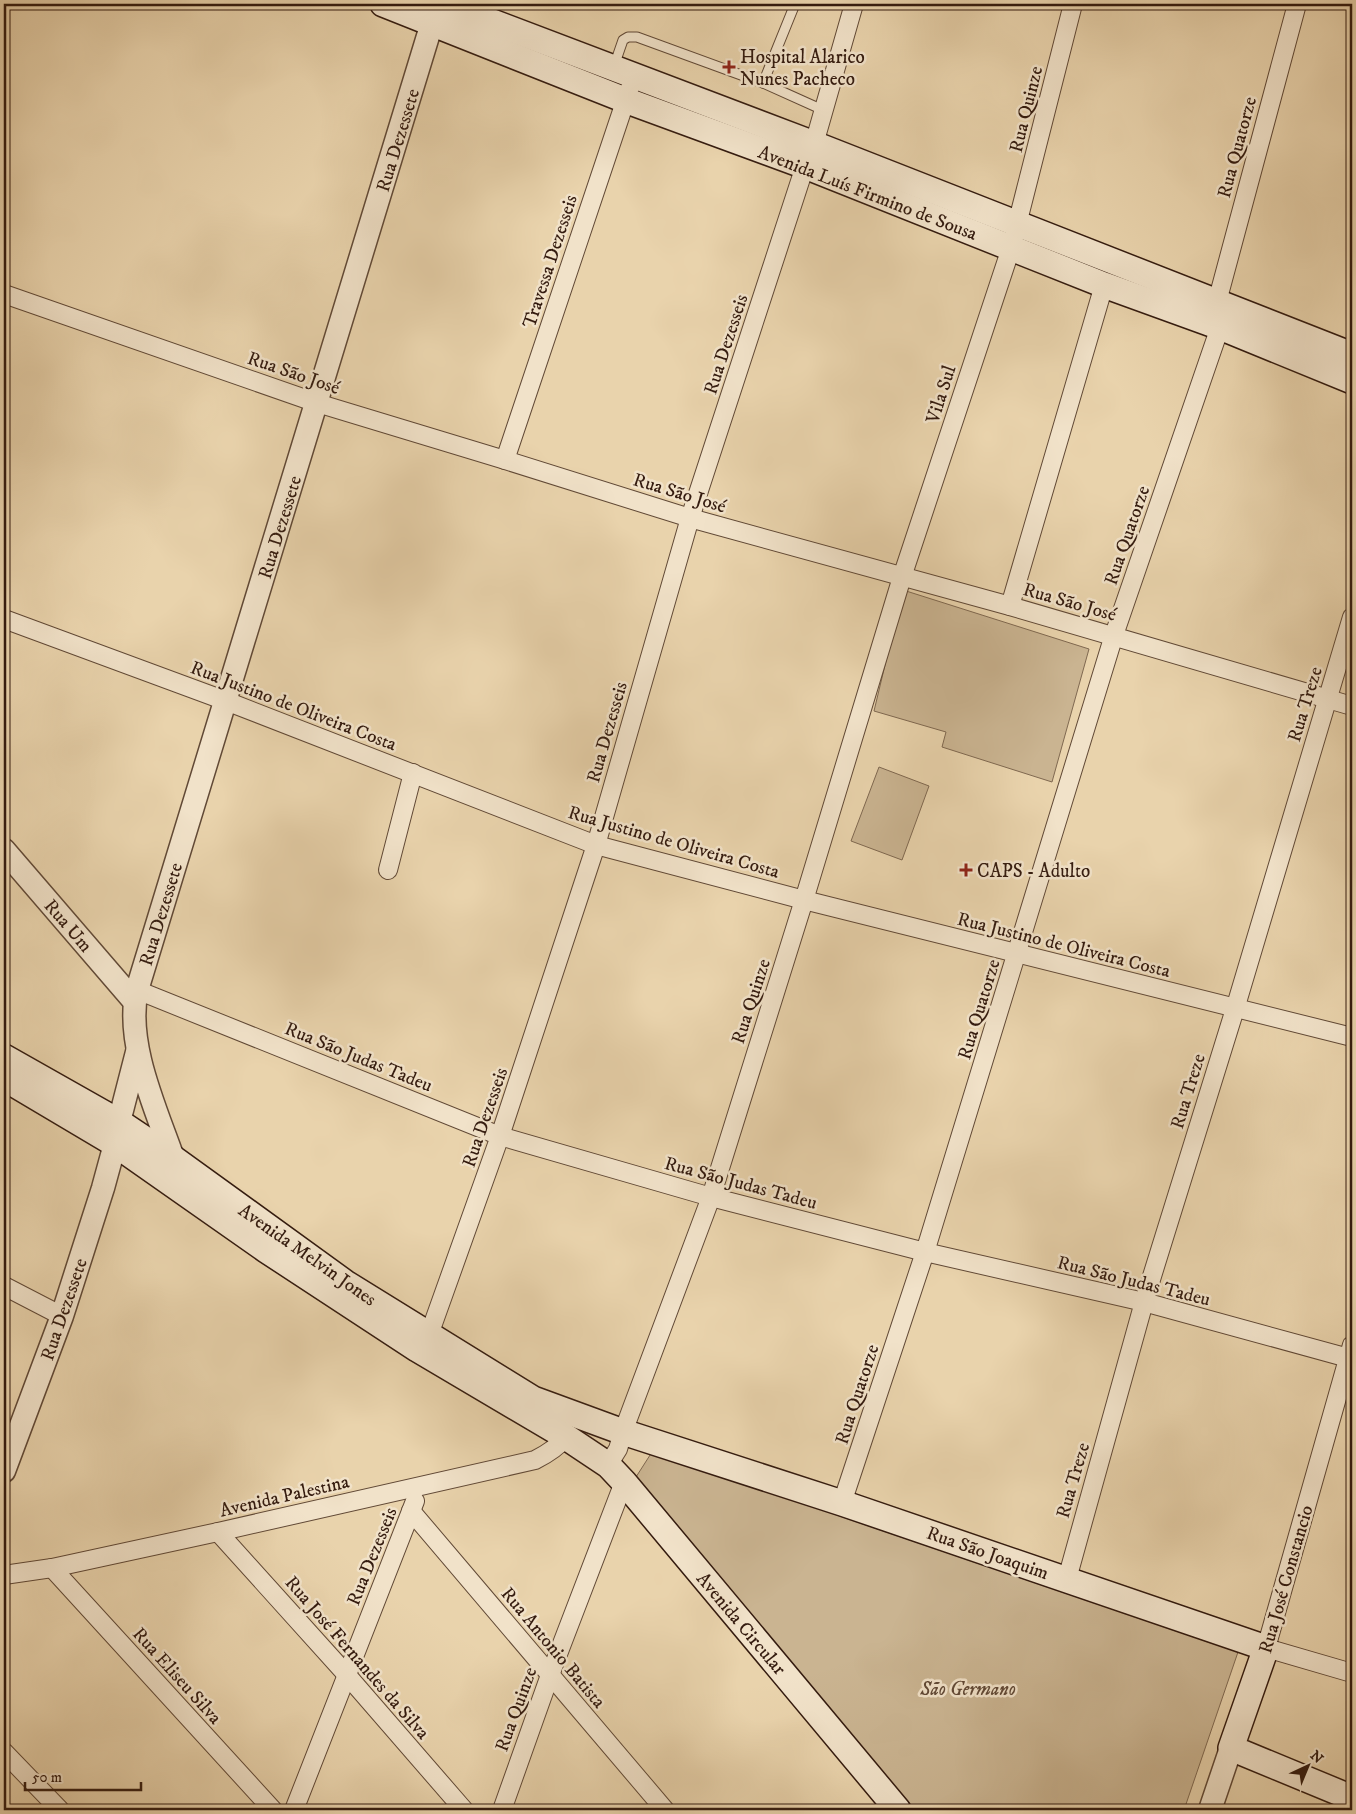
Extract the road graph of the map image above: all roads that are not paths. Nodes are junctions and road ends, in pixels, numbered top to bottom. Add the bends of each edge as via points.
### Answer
1 (382, 4) edge
2 (795, 4) edge
3 (854, 4) edge
4 (1074, 4) edge
5 (1297, 4) edge
6 (437, 10) edge
7 (624, 72) junction
8 (763, 83) junction
9 (625, 100) junction
10 (823, 110) junction
11 (809, 155) junction
12 (1017, 224) junction
13 (1011, 248) junction
14 (1104, 285) junction
15 (4, 294) edge
16 (1217, 302) junction
17 (1220, 327) junction
18 (1345, 352) edge
19 (1342, 377) edge
20 (317, 403) junction
21 (505, 460) junction
22 (690, 518) junction
23 (902, 577) junction
24 (1010, 606) junction
25 (1352, 617) edge
26 (4, 620) edge
27 (1114, 636) junction
28 (1328, 699) junction
29 (226, 701) junction
30 (1352, 706) edge
31 (413, 773) junction
32 (596, 845) junction
33 (4, 850) edge
34 (388, 870) dead end
35 (804, 900) junction
36 (1017, 954) junction
37 (135, 996) junction
38 (1236, 1009) junction
39 (1352, 1037) edge
40 (137, 1052) junction
41 (4, 1057) edge
42 (4, 1078) edge
43 (117, 1133) junction
44 (500, 1136) junction
45 (173, 1158) junction
46 (710, 1196) junction
47 (925, 1252) junction
48 (4, 1286) edge
49 (1144, 1302) junction
50 (62, 1316) junction
51 (429, 1335) junction
52 (1351, 1354) edge
53 (622, 1432) junction
54 (566, 1437) junction
55 (4, 1471) edge
56 (616, 1474) junction
57 (422, 1486) junction
58 (842, 1503) junction
59 (412, 1511) junction
60 (218, 1532) junction
61 (52, 1568) junction
62 (4, 1575) edge
63 (1067, 1579) junction
64 (1266, 1648) junction
65 (346, 1674) junction
66 (1352, 1674) edge
67 (550, 1675) junction
68 (1231, 1748) junction
69 (4, 1752) edge
70 (1352, 1798) edge
71 (60, 1810) edge
72 (273, 1810) edge
73 (294, 1810) edge
74 (464, 1810) edge
75 (502, 1810) edge
76 (665, 1810) edge
77 (898, 1810) edge
78 (1210, 1810) edge

1 - 6 main road, Avenida Luís Firmino de Sousa
2 - 8 lane
3 - 10 street, Rua Dezesseis
4 - 12 street, Rua Quinze
5 - 16 street, Rua Quatorze
6 - 7 main road, Avenida Luís Firmino de Sousa
6 - 9 main road, Avenida Luís Firmino de Sousa
6 - 20 street, Rua Dezessete
7 - 8 lane via 623,40 637,37
7 - 9 street, Travessa Dezesseis
7 - 11 main road, Avenida Luís Firmino de Sousa
8 - 10 lane
9 - 11 main road, Avenida Luís Firmino de Sousa
9 - 21 street, Travessa Dezesseis
10 - 11 street, Rua Dezesseis
11 - 12 main road, Avenida Luís Firmino de Sousa
11 - 13 main road, Avenida Luís Firmino de Sousa
11 - 22 street, Rua Dezesseis
12 - 13 street, Vila Sul
12 - 16 main road, Avenida Luís Firmino de Sousa
13 - 14 main road, Avenida Luís Firmino de Sousa
13 - 23 street, Vila Sul
14 - 17 main road, Avenida Luís Firmino de Sousa
14 - 24 street
15 - 20 street, Rua São José
16 - 18 main road, Avenida Luís Firmino de Sousa
17 - 19 main road, Avenida Luís Firmino de Sousa
17 - 27 street, Rua Quatorze
18 - 19 main road
20 - 21 street, Rua São José
20 - 29 street, Rua Dezessete
21 - 22 street, Rua São José
22 - 23 street, Rua São José
22 - 32 street, Rua Dezesseis
23 - 24 street, Rua São José
23 - 35 street, Rua Quinze
24 - 27 street, Rua São José
25 - 28 street, Rua Treze
26 - 29 street, Rua Justino de Oliveira Costa
27 - 28 street, Rua São José
27 - 36 street, Rua Quatorze
28 - 30 street, Rua São José
28 - 38 street, Rua Treze
29 - 31 street, Rua Justino de Oliveira Costa
29 - 37 street, Rua Dezessete
31 - 32 street, Rua Justino de Oliveira Costa
31 - 34 street
32 - 35 street, Rua Justino de Oliveira Costa
32 - 44 street, Rua Dezesseis
33 - 37 street, Rua Um
35 - 36 street, Rua Justino de Oliveira Costa
35 - 46 street, Rua Quinze
36 - 38 street, Rua Justino de Oliveira Costa
36 - 47 street, Rua Quatorze
37 - 40 street, Rua Dezessete
37 - 44 street, Rua São Judas Tadeu
38 - 39 street, Rua Justino de Oliveira Costa
38 - 49 street, Rua Treze
40 - 43 street, Rua Dezessete
40 - 45 street, Rua Dezessete
41 - 43 main road, Avenida Melvin Jones
42 - 43 main road, Avenida Melvin Jones
43 - 45 main road, Avenida Melvin Jones
43 - 50 street, Rua Dezessete
43 - 54 main road, Avenida Melvin Jones via 266,1250 417,1349
44 - 46 street, Rua São Judas Tadeu
44 - 51 street, Rua Dezesseis
45 - 51 main road, Avenida Melvin Jones via 347,1284
46 - 47 street, Rua São Judas Tadeu
46 - 53 street, Rua Quinze
47 - 49 street, Rua São Judas Tadeu
47 - 58 street, Rua Quatorze
48 - 50 street
49 - 52 street, Rua São Judas Tadeu
49 - 63 street, Rua Treze
50 - 55 street, Rua Dezessete
51 - 53 main road, Avenida Melvin Jones via 533,1399
52 - 64 street, Rua José Constancio
53 - 56 street
53 - 58 main road, Rua São Joaquim
54 - 56 main road, Avenida Melvin Jones
54 - 57 street, Avenida Palestina via 559,1446 535,1460
56 - 67 street, Rua Quinze
56 - 77 main road, Avenida Circular
57 - 59 street, Rua Dezesseis
57 - 60 street, Avenida Palestina
58 - 63 main road, Rua São Joaquim
59 - 65 street, Rua Dezesseis
59 - 67 street, Rua Antonio Batista
60 - 61 street, Avenida Palestina
60 - 65 street, Rua José Fernandes da Silva
61 - 62 street, Avenida Palestina
61 - 72 street, Rua Eliseu Silva
63 - 64 main road, Rua São Joaquim
64 - 66 street, Rua São Joaquim
64 - 68 main road, Rua José Constancio
65 - 73 street, Rua Dezesseis
65 - 74 street, Rua José Fernandes da Silva
67 - 75 street, Rua Quinze
67 - 76 street, Rua Antonio Batista
68 - 70 main road
68 - 78 street, Rua José Constancio
69 - 71 street

